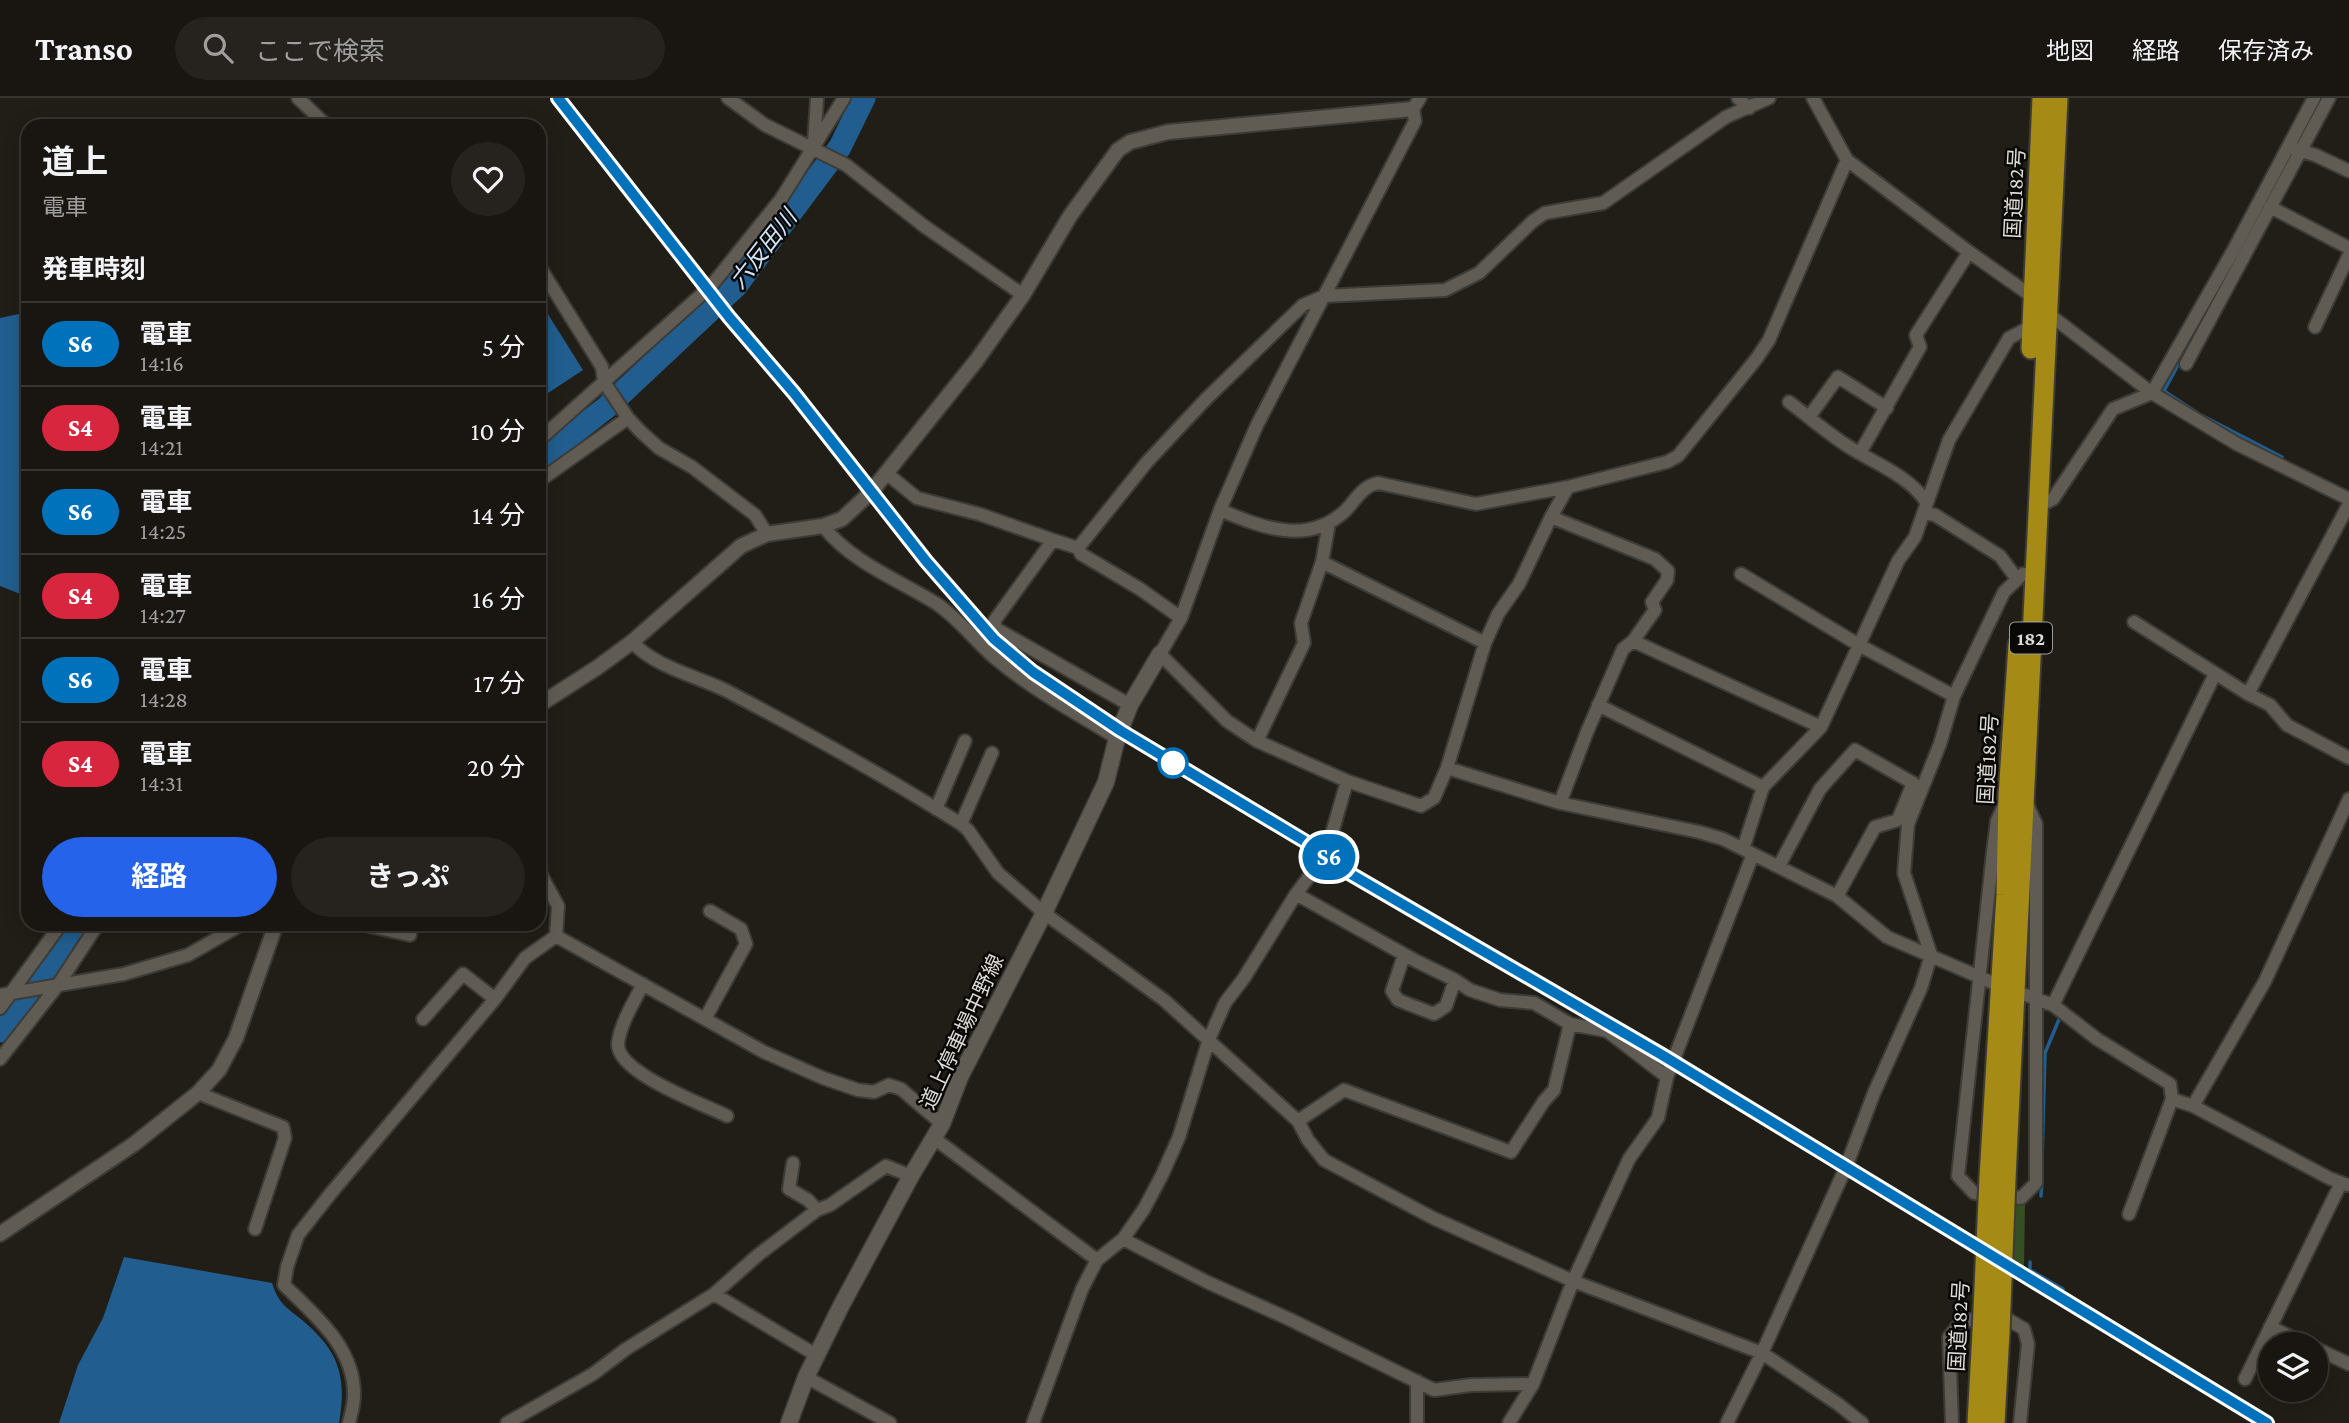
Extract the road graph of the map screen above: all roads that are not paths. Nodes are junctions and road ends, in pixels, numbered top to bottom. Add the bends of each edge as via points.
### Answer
1 (298, 98) edge
2 (727, 98) edge
3 (817, 98) edge
4 (844, 98) edge
5 (1738, 98) edge
6 (1769, 98) edge
7 (1813, 98) edge
8 (2042, 98) edge
9 (2058, 98) edge
10 (2314, 98) edge
11 (2327, 99) edge
12 (1417, 103) edge
13 (1749, 108) junction
14 (320, 119) edge
15 (814, 148) junction
16 (2295, 149) junction
17 (1847, 160) junction
18 (2349, 171) edge
19 (2265, 206) junction
20 (2349, 248) edge
21 (1969, 252) junction
22 (2349, 255) edge
23 (546, 277) edge
24 (1023, 295) junction
25 (1324, 296) junction
26 (2033, 297) junction
27 (2039, 319) junction
28 (2315, 327) dead end
29 (606, 385) junction
30 (2152, 393) junction
31 (1789, 402) dead end
32 (1887, 408) junction
33 (626, 415) junction
34 (1809, 417) junction
35 (546, 434) edge
36 (1860, 453) junction
37 (886, 473) junction
38 (546, 476) edge
39 (1569, 487) junction
40 (2349, 501) edge
41 (2037, 507) junction
42 (1925, 508) junction
43 (1220, 510) junction
44 (1551, 517) junction
45 (1329, 523) junction
46 (823, 526) junction
47 (766, 534) junction
48 (1053, 540) junction
49 (1078, 548) junction
50 (1322, 562) junction
51 (1741, 574) dead end
52 (2025, 576) junction
53 (1181, 618) junction
54 (2134, 622) dead end
55 (1633, 640) junction
56 (632, 642) junction
57 (1485, 643) junction
58 (1859, 645) junction
59 (1160, 654) junction
60 (2215, 674) junction
61 (2248, 694) junction
62 (1954, 696) junction
63 (546, 700) edge
64 (1130, 705) junction
65 (1598, 705) junction
66 (1821, 727) junction
67 (1117, 738) junction
68 (965, 741) dead end
69 (1257, 741) junction
70 (992, 753) dead end
71 (2349, 758) edge
72 (1447, 768) junction
73 (1347, 781) junction
74 (1763, 788) junction
75 (2016, 797) junction
76 (2349, 799) edge
77 (1560, 803) junction
78 (936, 809) junction
79 (961, 824) junction
80 (1748, 851) junction
81 (1779, 866) junction
82 (546, 885) edge
83 (1296, 894) junction
84 (1837, 895) junction
85 (710, 911) dead end
86 (1044, 913) junction
87 (56, 931) edge
88 (92, 931) edge
89 (230, 931) edge
90 (274, 931) edge
91 (392, 931) edge
92 (410, 935) dead end
93 (556, 936) junction
94 (1404, 954) junction
95 (1931, 955) junction
96 (1985, 979) junction
97 (1455, 980) junction
98 (643, 984) junction
99 (54, 986) junction
100 (9, 994) edge
101 (2031, 997) junction
102 (495, 999) junction
103 (2053, 1006) junction
104 (0, 1008) edge
105 (706, 1017) junction
106 (423, 1019) dead end
107 (1570, 1024) junction
108 (1209, 1039) junction
109 (0, 1059) edge
110 (1667, 1077) junction
111 (198, 1093) junction
112 (2172, 1099) junction
113 (2193, 1106) junction
114 (727, 1116) dead end
115 (1298, 1121) junction
116 (942, 1124) junction
117 (934, 1139) junction
118 (793, 1163) dead end
119 (911, 1176) junction
120 (2345, 1184) edge
121 (817, 1210) junction
122 (2129, 1214) dead end
123 (254, 1229) dead end
124 (0, 1234) edge
125 (1122, 1239) junction
126 (1097, 1260) junction
127 (1573, 1281) junction
128 (714, 1294) junction
129 (2270, 1327) junction
130 (1991, 1332) junction
131 (2281, 1332) edge
132 (1762, 1353) junction
133 (2328, 1354) edge
134 (816, 1355) junction
135 (2349, 1364) edge
136 (806, 1377) junction
137 (2245, 1379) dead end
138 (1417, 1381) junction
139 (1533, 1384) junction
140 (349, 1423) edge
141 (507, 1423) edge
142 (789, 1423) edge
143 (890, 1423) edge
144 (1033, 1423) edge
145 (1417, 1423) edge
146 (1508, 1423) edge
147 (1727, 1423) edge
148 (1862, 1423) edge
149 (1952, 1423) edge
150 (1978, 1423) edge
151 (1995, 1423) edge
152 (2020, 1423) edge

1 - 14 street
2 - 15 street via 765,125
3 - 15 street
4 - 15 street
5 - 13 street
6 - 13 street
7 - 17 street
8 - 26 highway, 国道182号 / 182
9 - 27 highway, 国道182号 / 182
10 - 16 street
11 - 16 street
12 - 24 street via 1168,132 1130,142 1118,150 1070,216
12 - 25 street via 1415,121
13 - 25 street via 1702,132 1603,203 1545,213 1461,284 1445,290
15 - 24 street via 846,164
15 - 29 street via 781,199 711,286
16 - 18 street
16 - 19 street
17 - 21 street
17 - 39 street via 1769,340 1678,456
19 - 20 street
19 - 30 street via 2185,356
21 - 26 street
21 - 32 street via 1916,335 1920,347
22 - 28 street
23 - 29 street via 602,367
24 - 37 street
25 - 43 street via 1257,425
25 - 49 street via 1303,305 1206,399 1147,462
26 - 27 highway, 国道182号 / 182
27 - 30 street
27 - 41 highway, 国道182号 / 182
27 - 42 street via 2009,338 1949,440
27 - 52 highway, 国道182号 / 182
29 - 33 street
29 - 35 street
30 - 40 street via 2237,444
30 - 41 street via 2113,409 2053,499
31 - 34 street
32 - 34 street via 1839,377
32 - 36 street
33 - 38 street
33 - 47 street via 659,448 755,514
34 - 36 street
36 - 42 street via 1923,496
37 - 46 street via 842,519
37 - 48 street via 917,498
39 - 44 street
39 - 45 street via 1476,504 1378,483 1368,485
40 - 61 street
41 - 52 highway, 国道182号 / 182
42 - 52 street
42 - 58 street via 1915,537 1898,561
43 - 45 street via 1283,531 1312,530
43 - 53 street
44 - 55 street via 1655,559 1668,571 1652,602 1655,610
44 - 57 street
45 - 50 street
46 - 47 street
46 - 67 street via 874,569 939,606 997,660
47 - 56 street via 741,546
48 - 49 street
48 - 64 street via 995,621 995,628
49 - 53 street
50 - 57 street
50 - 69 street via 1301,622 1304,643
51 - 58 street
52 - 62 street via 2004,592
52 - 75 highway, 国道182号 / 182
53 - 59 street
54 - 60 street
55 - 65 street via 1623,649
55 - 66 street
56 - 63 street
56 - 78 street via 663,665 735,695 864,764
57 - 72 street
58 - 62 street
58 - 66 street
59 - 64 main road, 道上停車場中野線
59 - 69 street via 1227,721
60 - 61 street
60 - 103 street
61 - 71 street via 2270,705 2287,725
62 - 95 street via 1908,824 1905,847 1904,873
64 - 67 main road, 道上停車場中野線
65 - 74 street
65 - 77 street
66 - 74 street
67 - 86 main road, 道上停車場中野線 via 1106,782
68 - 78 street
69 - 73 street
70 - 79 street
72 - 73 street via 1434,798 1421,806
72 - 77 street
73 - 83 street via 1326,854
74 - 80 street
75 - 96 street via 1997,821
75 - 101 street via 2036,824
75 - 130 highway, 国道182号 / 182, bridge via 2006,895
76 - 113 street via 2265,981
77 - 80 street via 1699,831
78 - 79 street
79 - 86 street via 998,873
80 - 81 street
80 - 110 street
81 - 84 street
81 - 84 street via 1820,789 1855,751 1913,783 1898,820 1875,827
82 - 93 street via 558,906
83 - 94 street
83 - 108 street via 1225,1003
84 - 95 street via 1887,937
85 - 105 street via 741,929 746,944
86 - 108 street via 1164,1000
86 - 116 main road, 道上停車場中野線 via 960,1077
87 - 100 street
88 - 99 street
89 - 99 street via 188,955 124,974
90 - 111 street via 236,1038 219,1070
91 - 92 street
93 - 98 street
93 - 102 street via 525,958
94 - 97 street
94 - 97 street via 1392,991 1398,1000 1434,1014 1446,1006
95 - 96 street
95 - 132 street via 1846,1167
96 - 101 street via 1958,1176 1974,1193 2021,1198 2036,1183
97 - 107 street via 1500,1000 1534,1003
98 - 105 street
98 - 114 street via 621,1032 620,1056 642,1075
99 - 100 street
99 - 109 street
100 - 104 street
101 - 103 street
102 - 106 street via 463,974
102 - 140 street via 298,1235 284,1285 337,1341 349,1362 354,1397
103 - 112 street via 2171,1084
105 - 116 street via 764,1052 823,1078 858,1090 874,1092 889,1085 901,1089
107 - 110 street via 1606,1031
107 - 115 street via 1554,1090 1511,1152 1344,1090
108 - 115 street
108 - 125 street via 1163,1175
110 - 127 street via 1658,1118 1629,1159
111 - 123 street via 283,1127 285,1138
111 - 124 street via 134,1144
112 - 113 street
112 - 122 street
113 - 120 street
115 - 127 street via 1324,1160 1433,1218
116 - 117 main road, 道上停車場中野線
117 - 119 main road, 道上停車場中野線
117 - 126 street
118 - 121 street via 789,1189
119 - 121 street via 886,1166
119 - 134 main road, 道上停車場中野線
120 - 129 street
121 - 128 street
125 - 126 street
125 - 138 street
126 - 144 street
127 - 132 street
127 - 139 street
128 - 134 street
128 - 141 street via 593,1374
129 - 131 street
129 - 137 street
130 - 150 highway, 国道182号 / 182
130 - 151 highway, 国道182号 / 182
132 - 147 street
132 - 148 street
133 - 135 street
134 - 136 main road, 道上停車場中野線
136 - 142 main road, 道上停車場中野線
136 - 143 street
138 - 139 street via 1434,1390
138 - 145 street
139 - 146 street
149 - 152 street via 1949,1337 1961,1322 1975,1319 2009,1320 2024,1329 2028,1344

